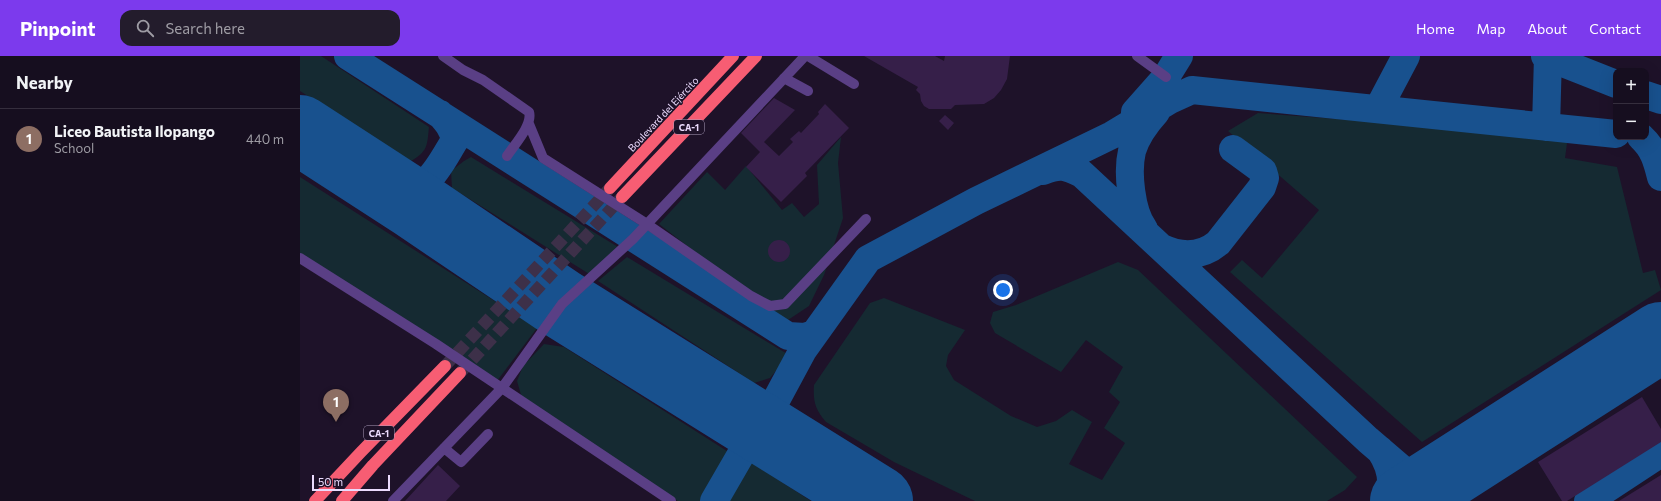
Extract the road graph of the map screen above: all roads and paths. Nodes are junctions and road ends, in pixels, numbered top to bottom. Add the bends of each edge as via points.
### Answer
1 (443, 56) edge
2 (733, 56) edge
3 (756, 56) edge
4 (806, 56) edge
5 (1137, 56) edge
6 (1166, 76) dead end
7 (784, 78) junction
8 (854, 84) dead end
9 (808, 91) dead end
10 (529, 124) junction
11 (507, 156) dead end
12 (610, 188) tunnel mouth
13 (622, 197) tunnel mouth
14 (866, 218) dead end
15 (647, 224) junction
16 (300, 258) edge
17 (445, 366) tunnel mouth
18 (460, 373) tunnel mouth
19 (502, 388) junction
20 (488, 434) dead end
21 (444, 448) junction
22 (315, 501) edge
23 (342, 501) edge
24 (393, 501) edge
25 (671, 501) edge

1 - 10 lane via 529,112
2 - 12 highway, Boulevard del Ejército / CA-1
3 - 13 highway, CA-1
4 - 7 lane
4 - 8 lane
5 - 6 lane
7 - 9 lane
7 - 15 lane
10 - 11 lane
10 - 15 lane via 543,158
14 - 15 lane via 785,304 770,306 751,296
15 - 19 lane via 562,304
16 - 19 lane
17 - 22 highway, CA-1
18 - 23 highway, CA-1
19 - 21 lane
19 - 25 lane
20 - 21 lane via 461,462
21 - 24 lane

